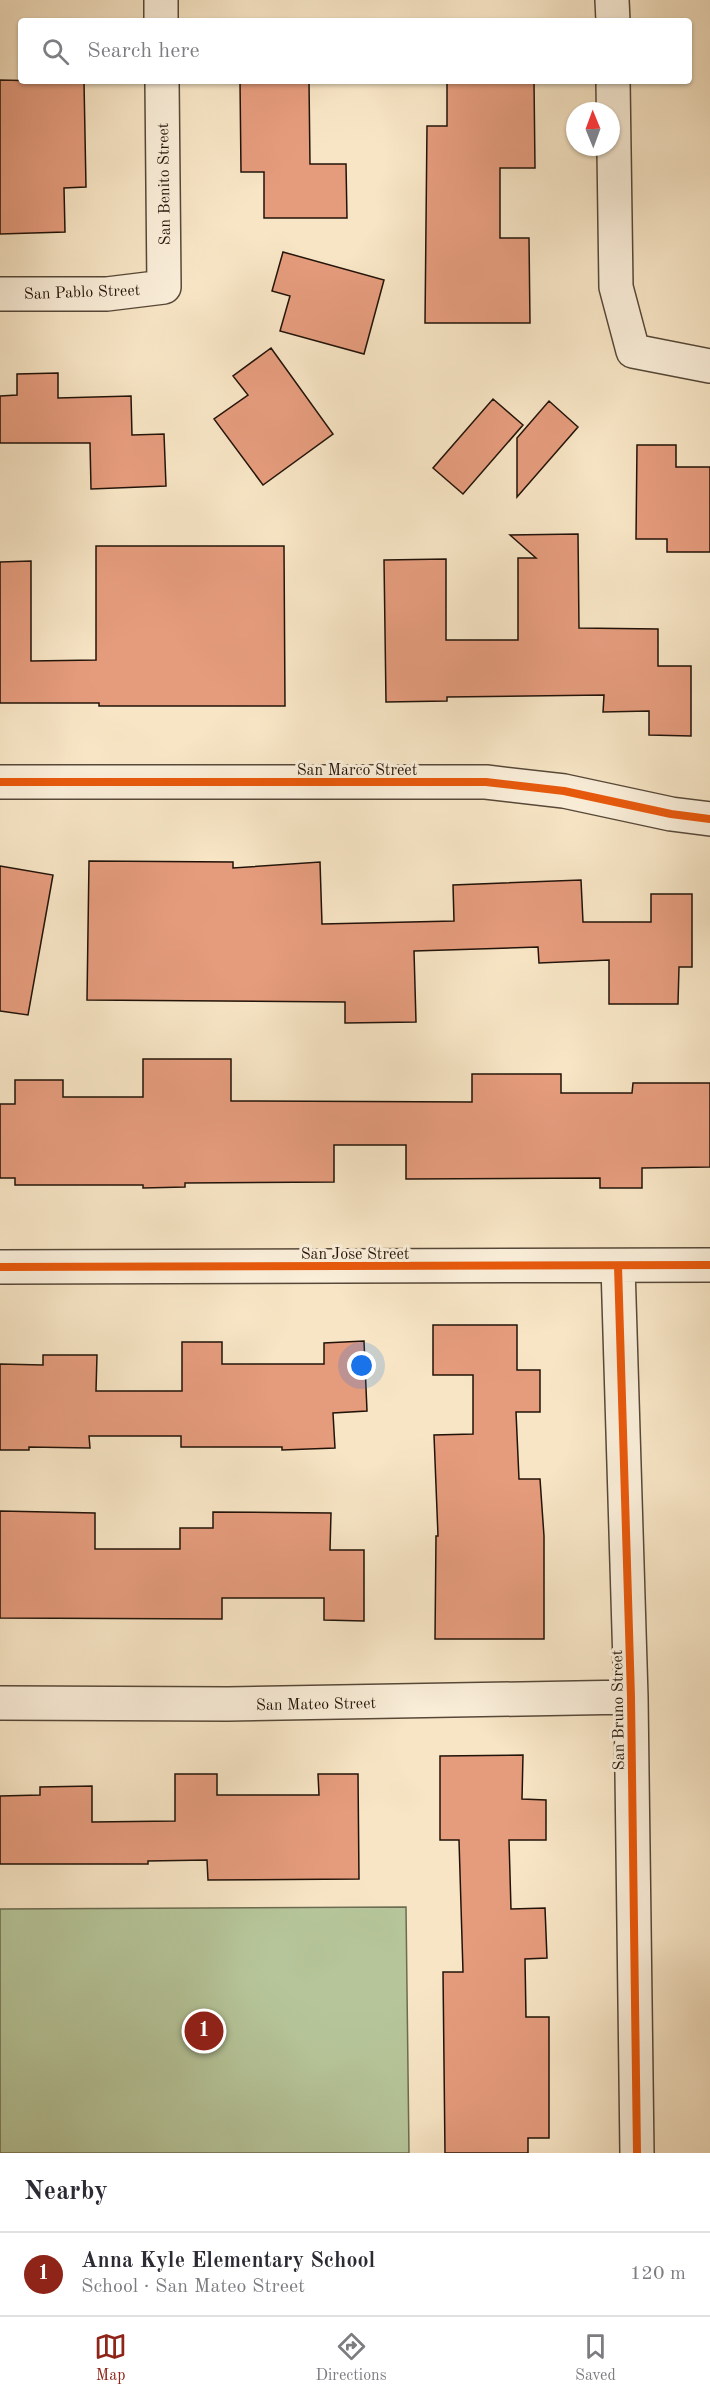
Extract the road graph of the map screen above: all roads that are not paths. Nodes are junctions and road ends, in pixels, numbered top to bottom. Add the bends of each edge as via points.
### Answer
1 (161, 0) edge
2 (612, 0) edge
3 (161, 18) edge
4 (612, 18) edge
5 (162, 84) edge
6 (613, 84) edge
7 (164, 287) joint
8 (0, 294) edge
9 (710, 366) edge
10 (0, 782) edge
11 (710, 819) edge
12 (710, 1265) edge
13 (618, 1266) junction
14 (0, 1267) edge
15 (631, 1697) junction
16 (0, 1703) edge
17 (637, 2153) edge

1 - 3 street
2 - 4 street
5 - 7 street, San Benito Street
6 - 9 street via 616,287 633,351
7 - 8 street, San Pablo Street via 107,294
10 - 11 street, San Marco Street via 486,782 564,791
12 - 13 street, San Jose Street
13 - 14 street, San Jose Street
13 - 15 street, San Bruno Street
15 - 16 street, San Mateo Street via 228,1704
15 - 17 street, San Bruno Street

